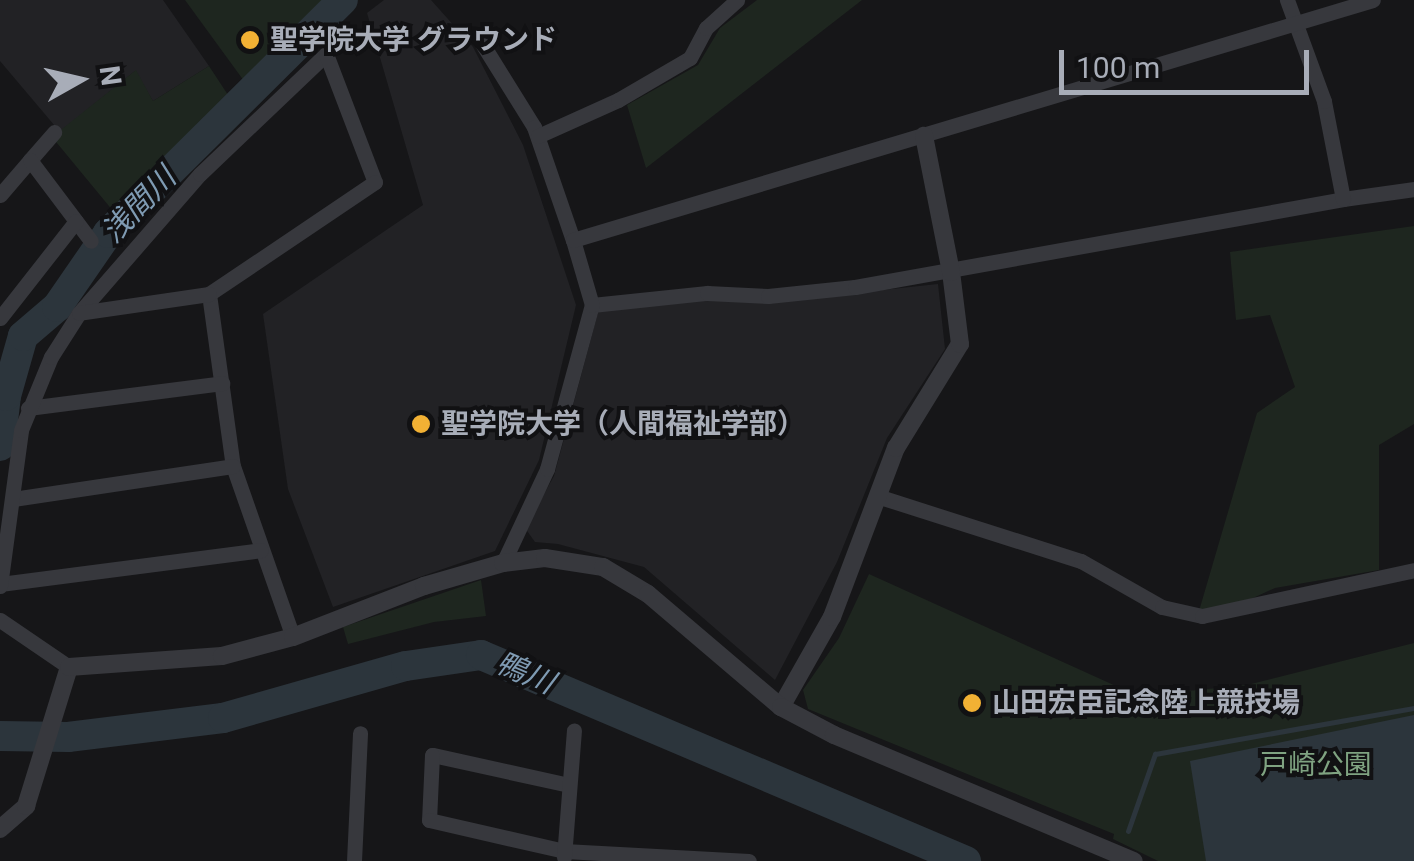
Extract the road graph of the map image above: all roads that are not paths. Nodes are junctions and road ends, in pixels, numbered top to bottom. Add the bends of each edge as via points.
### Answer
1 (737, 0) edge
2 (1287, 0) edge
3 (1373, 0) edge
4 (1296, 26) junction
5 (483, 45) dead end
6 (54, 132) dead end
7 (538, 136) junction
8 (924, 136) junction
9 (30, 160) junction
10 (1414, 189) edge
11 (0, 195) edge
12 (1343, 199) junction
13 (76, 221) junction
14 (573, 240) junction
15 (91, 241) dead end
16 (952, 272) junction
17 (209, 294) junction
18 (592, 304) junction
19 (79, 313) junction
20 (0, 318) edge
21 (222, 383) junction
22 (28, 408) junction
23 (233, 466) junction
24 (880, 498) junction
25 (13, 499) junction
26 (261, 550) junction
27 (503, 562) junction
28 (1414, 570) edge
29 (0, 585) edge
30 (0, 620) edge
31 (294, 637) junction
32 (69, 667) junction
33 (781, 707) junction
34 (574, 730) dead end
35 (360, 733) dead end
36 (570, 786) junction
37 (0, 829) edge
38 (564, 856) edge
39 (646, 860) edge
40 (723, 860) edge
41 (354, 861) edge
42 (749, 861) edge
43 (1134, 861) edge

1 - 7 street via 706,28 690,58
2 - 4 street
3 - 4 street
4 - 8 street
4 - 12 street via 1324,102
5 - 7 street
6 - 9 street
7 - 14 street
8 - 14 street
8 - 16 street
9 - 11 street
9 - 13 street
10 - 12 street
12 - 16 street
13 - 15 street
13 - 20 street
14 - 18 street
16 - 18 street via 768,296 706,293
16 - 24 street via 960,344 911,417
17 - 19 street
17 - 19 street via 375,182 326,54 200,174
17 - 21 street
18 - 27 street via 546,469
19 - 22 street
21 - 22 street
21 - 23 street
22 - 25 street
23 - 25 street
23 - 26 street
24 - 28 street via 1081,561 1162,606 1202,616
24 - 33 street via 832,617
25 - 29 street
26 - 29 street
26 - 31 street
27 - 31 street
27 - 33 street via 565,558 603,567 648,594
30 - 32 street
31 - 32 street via 192,660
32 - 37 street via 26,806
33 - 43 street via 834,736
34 - 36 street
35 - 41 street
36 - 38 street
36 - 38 street via 432,754 429,820
38 - 39 street
39 - 40 street
40 - 42 street

